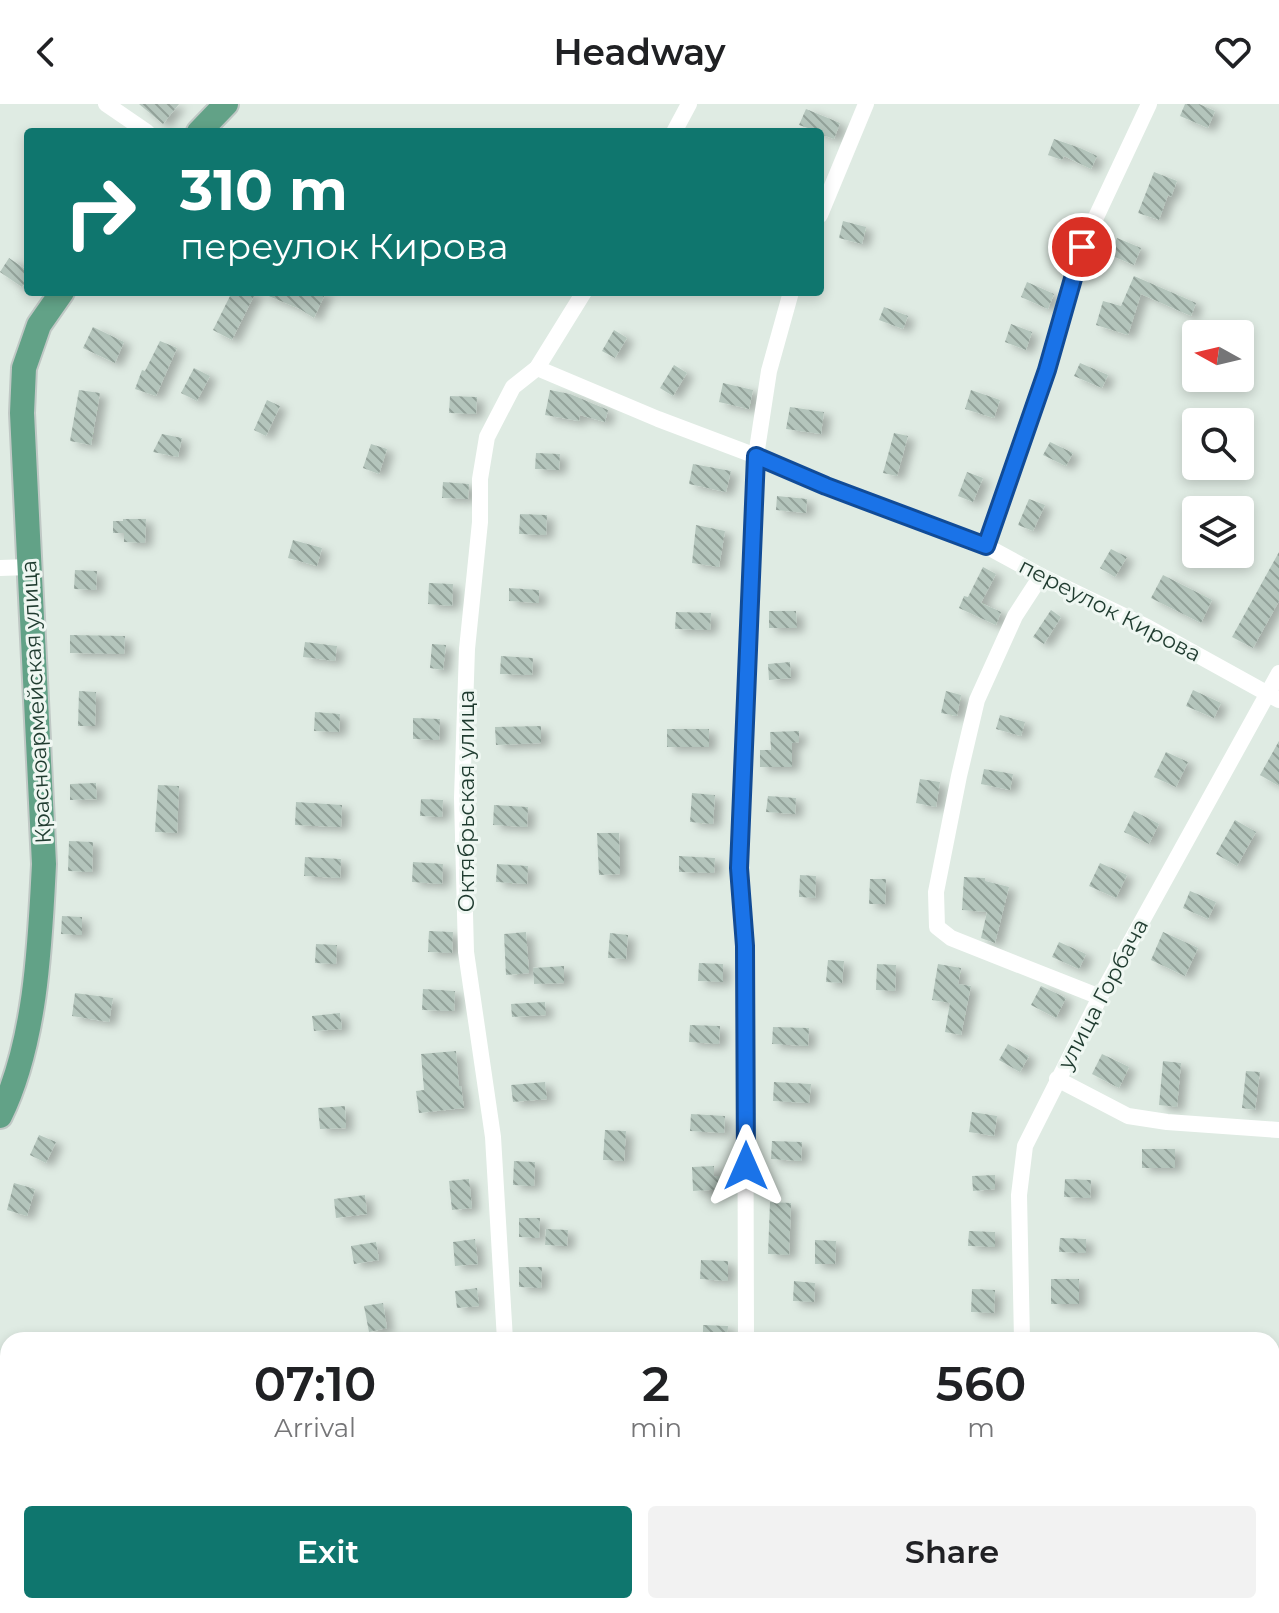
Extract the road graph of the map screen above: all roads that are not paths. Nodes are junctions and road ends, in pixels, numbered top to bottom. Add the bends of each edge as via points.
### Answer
1 (106, 104) edge
2 (226, 104) edge
3 (689, 104) edge
4 (866, 104) edge
5 (1149, 104) edge
6 (141, 128) edge
7 (203, 128) edge
8 (676, 128) edge
9 (824, 205) edge
10 (59, 296) edge
11 (582, 296) edge
12 (790, 296) edge
13 (537, 368) junction
14 (756, 456) junction
15 (986, 546) junction
16 (29, 567) junction
17 (0, 568) edge
18 (1041, 576) junction
19 (1279, 673) edge
20 (1274, 697) edge
21 (1100, 997) junction
22 (1057, 1079) junction
23 (0, 1116) edge
24 (1279, 1130) edge
25 (505, 1332) edge
26 (746, 1332) edge
27 (1022, 1332) edge

1 - 6 street
2 - 7 main road
3 - 8 street
4 - 9 street
5 - 15 street via 1082,247 1047,370
10 - 16 main road, Красноармейская улица via 39,325 24,368
11 - 13 street, Октябрьская улица
12 - 14 street via 769,371
13 - 14 street, переулок Кирова
13 - 25 street, Октябрьская улица via 513,387 487,437 467,649 462,798 466,952 493,1137
14 - 15 street, переулок Кирова
14 - 26 street via 739,868 745,946
15 - 18 street, переулок Кирова
16 - 17 street
16 - 23 main road, Красноармейская улица via 44,864 30,1010 19,1068
18 - 20 street, переулок Кирова
18 - 21 street via 1015,616 977,700 936,892 937,927 951,938
19 - 20 street, улица Горбача
20 - 21 street, улица Горбача
21 - 22 street, улица Горбача
22 - 24 street via 1128,1116
22 - 27 street, улица Горбача via 1025,1146 1019,1195

